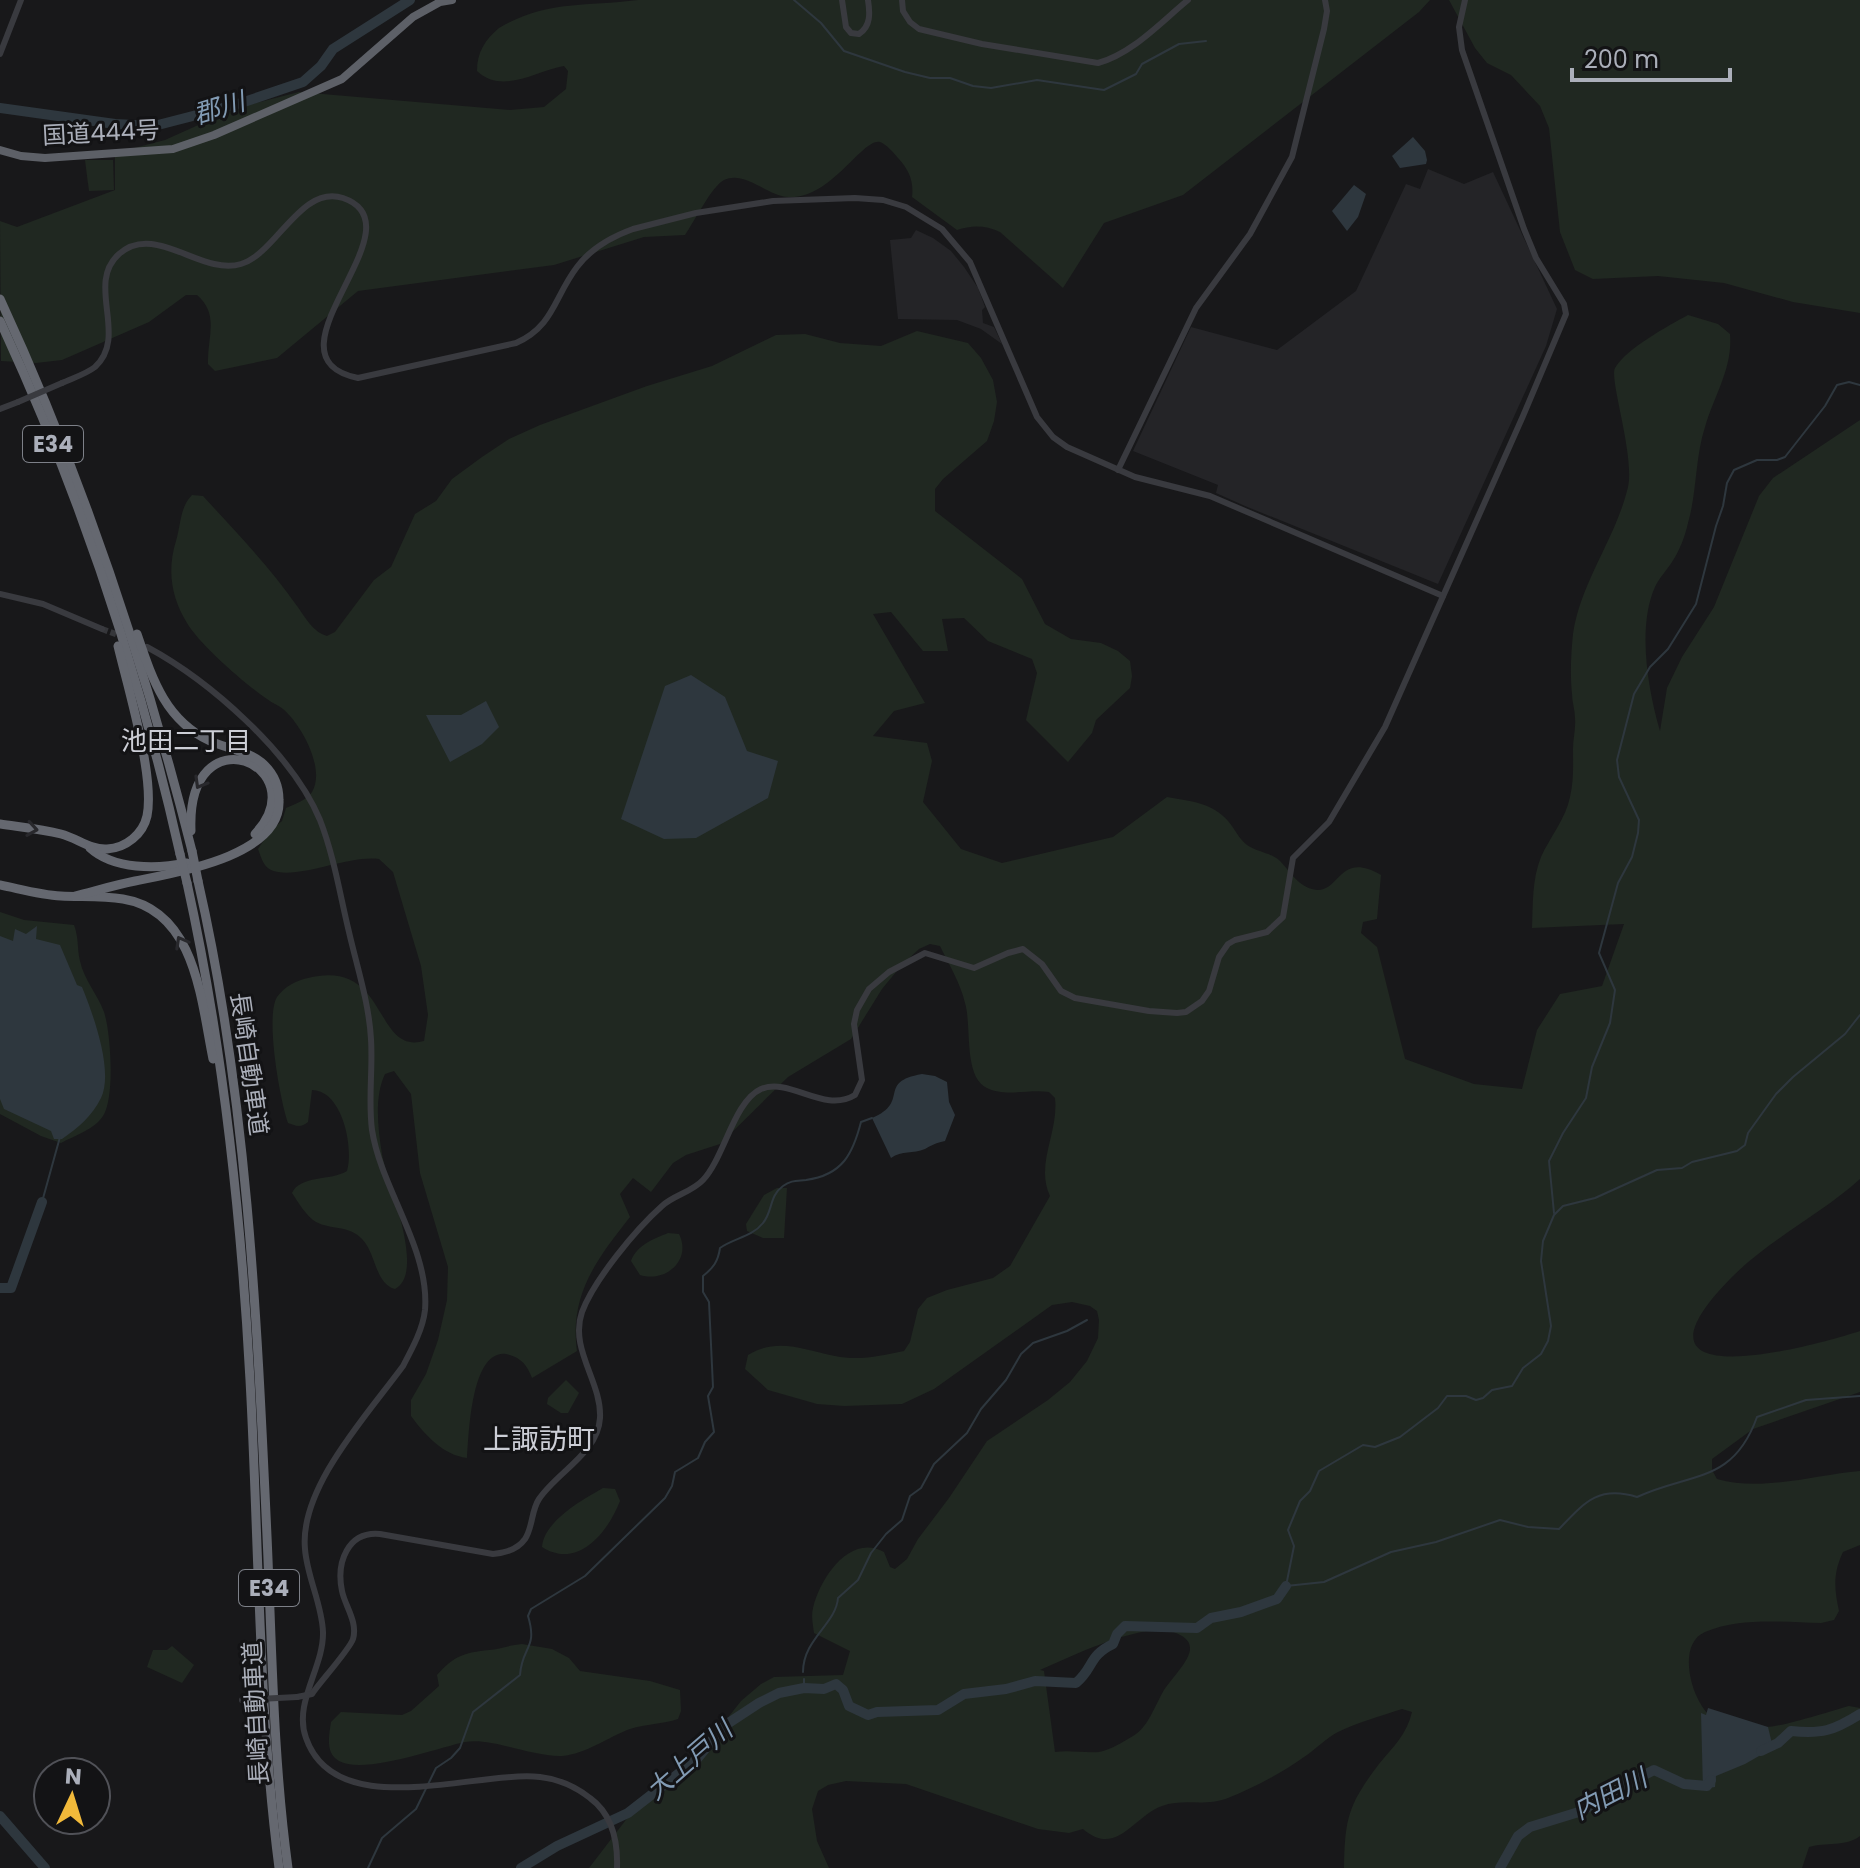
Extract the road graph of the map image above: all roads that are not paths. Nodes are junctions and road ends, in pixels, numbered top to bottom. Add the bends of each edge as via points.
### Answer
1 (21, 0) edge
2 (452, 0) edge
3 (842, 0) edge
4 (868, 0) edge
5 (902, 0) edge
6 (1188, 0) edge
7 (1325, 0) edge
8 (1465, 0) edge
9 (0, 54) edge
10 (0, 150) edge
11 (0, 299) edge
12 (0, 321) edge
13 (0, 409) edge
14 (1118, 470) junction
15 (96, 531) junction
16 (104, 584) junction
17 (0, 594) edge
18 (1443, 596) junction
19 (102, 629) tunnel mouth
20 (147, 647) dead end
21 (0, 824) edge
22 (84, 843) junction
23 (192, 851) junction
24 (0, 885) edge
25 (75, 896) junction
26 (235, 1181) junction
27 (244, 1219) junction
28 (308, 1697) junction
29 (242, 1700) dead end
30 (275, 1796) junction
31 (279, 1868) edge
32 (288, 1868) edge
33 (617, 1868) edge

1 - 9 street
2 - 10 highway, 国道444号 via 413,17 342,79 173,149 45,158
3 - 4 street via 846,27 859,34 868,22
5 - 6 street via 903,11 919,29 1098,63 1123,52
7 - 14 street via 1324,29 1292,157 1250,234 1196,308
8 - 18 street via 1459,27 1462,50 1524,229 1566,314
11 - 15 highway, 長崎自動車道 / E34
12 - 16 highway, 長崎自動車道 / E34 via 68,481
13 - 14 street, bridge via 96,366 109,345 106,279 110,266 128,248 152,244 216,265 243,264 321,198 345,199 366,225 363,248 323,343 332,365 358,378 531,336 543,326 575,269 614,235 760,202 883,200 925,217 958,244 979,279 1044,427 1067,447
14 - 18 street via 1210,496
15 - 23 highway, 長崎自動車道 / E34 via 145,678
15 - 25 highway via 113,564 150,672 172,713 195,734 259,761 272,774 280,803 267,830 223,859
16 - 22 highway via 135,717 148,807 141,830 121,847
16 - 26 highway, 長崎自動車道 / E34, bridge via 149,727 187,883 213,1019
17 - 19 street via 43,604
18 - 28 street via 1385,727 1329,822 1293,858 1283,917 1267,932 1222,949 1202,1001 1186,1012 1165,1013 1075,998 1056,985 1032,954 1019,949 974,968 925,953 877,981 861,1000 854,1024 862,1080 855,1095 839,1101 775,1087 756,1092 704,1179 661,1206 602,1276 583,1309 579,1335 599,1401 600,1424 590,1445 540,1498 526,1538 511,1550 493,1554 380,1534 355,1539 340,1581 353,1638
20 - 28 street via 199,680 268,744 307,794 336,873 369,1023 372,1130 419,1263 425,1311 414,1346 331,1467 306,1523 305,1548 323,1628
21 -> 22 highway
22 -> 23 highway via 94,853 136,866 170,867 221,854 267,821 272,790 257,767 232,759 200,778 192,797
23 - 27 highway, 長崎自動車道 / E34, bridge via 230,1061
24 - 25 highway
26 -> 25 highway via 209,1038 184,946 164,918 138,902
26 - 27 highway, 長崎自動車道 / E34
27 - 30 highway, 長崎自動車道 / E34
28 - 29 street, bridge
28 - 33 street via 303,1727 308,1745 344,1777 401,1789 540,1777 580,1791 606,1814 614,1832
30 - 31 highway, 長崎自動車道 / E34
30 - 32 highway, 長崎自動車道 / E34

